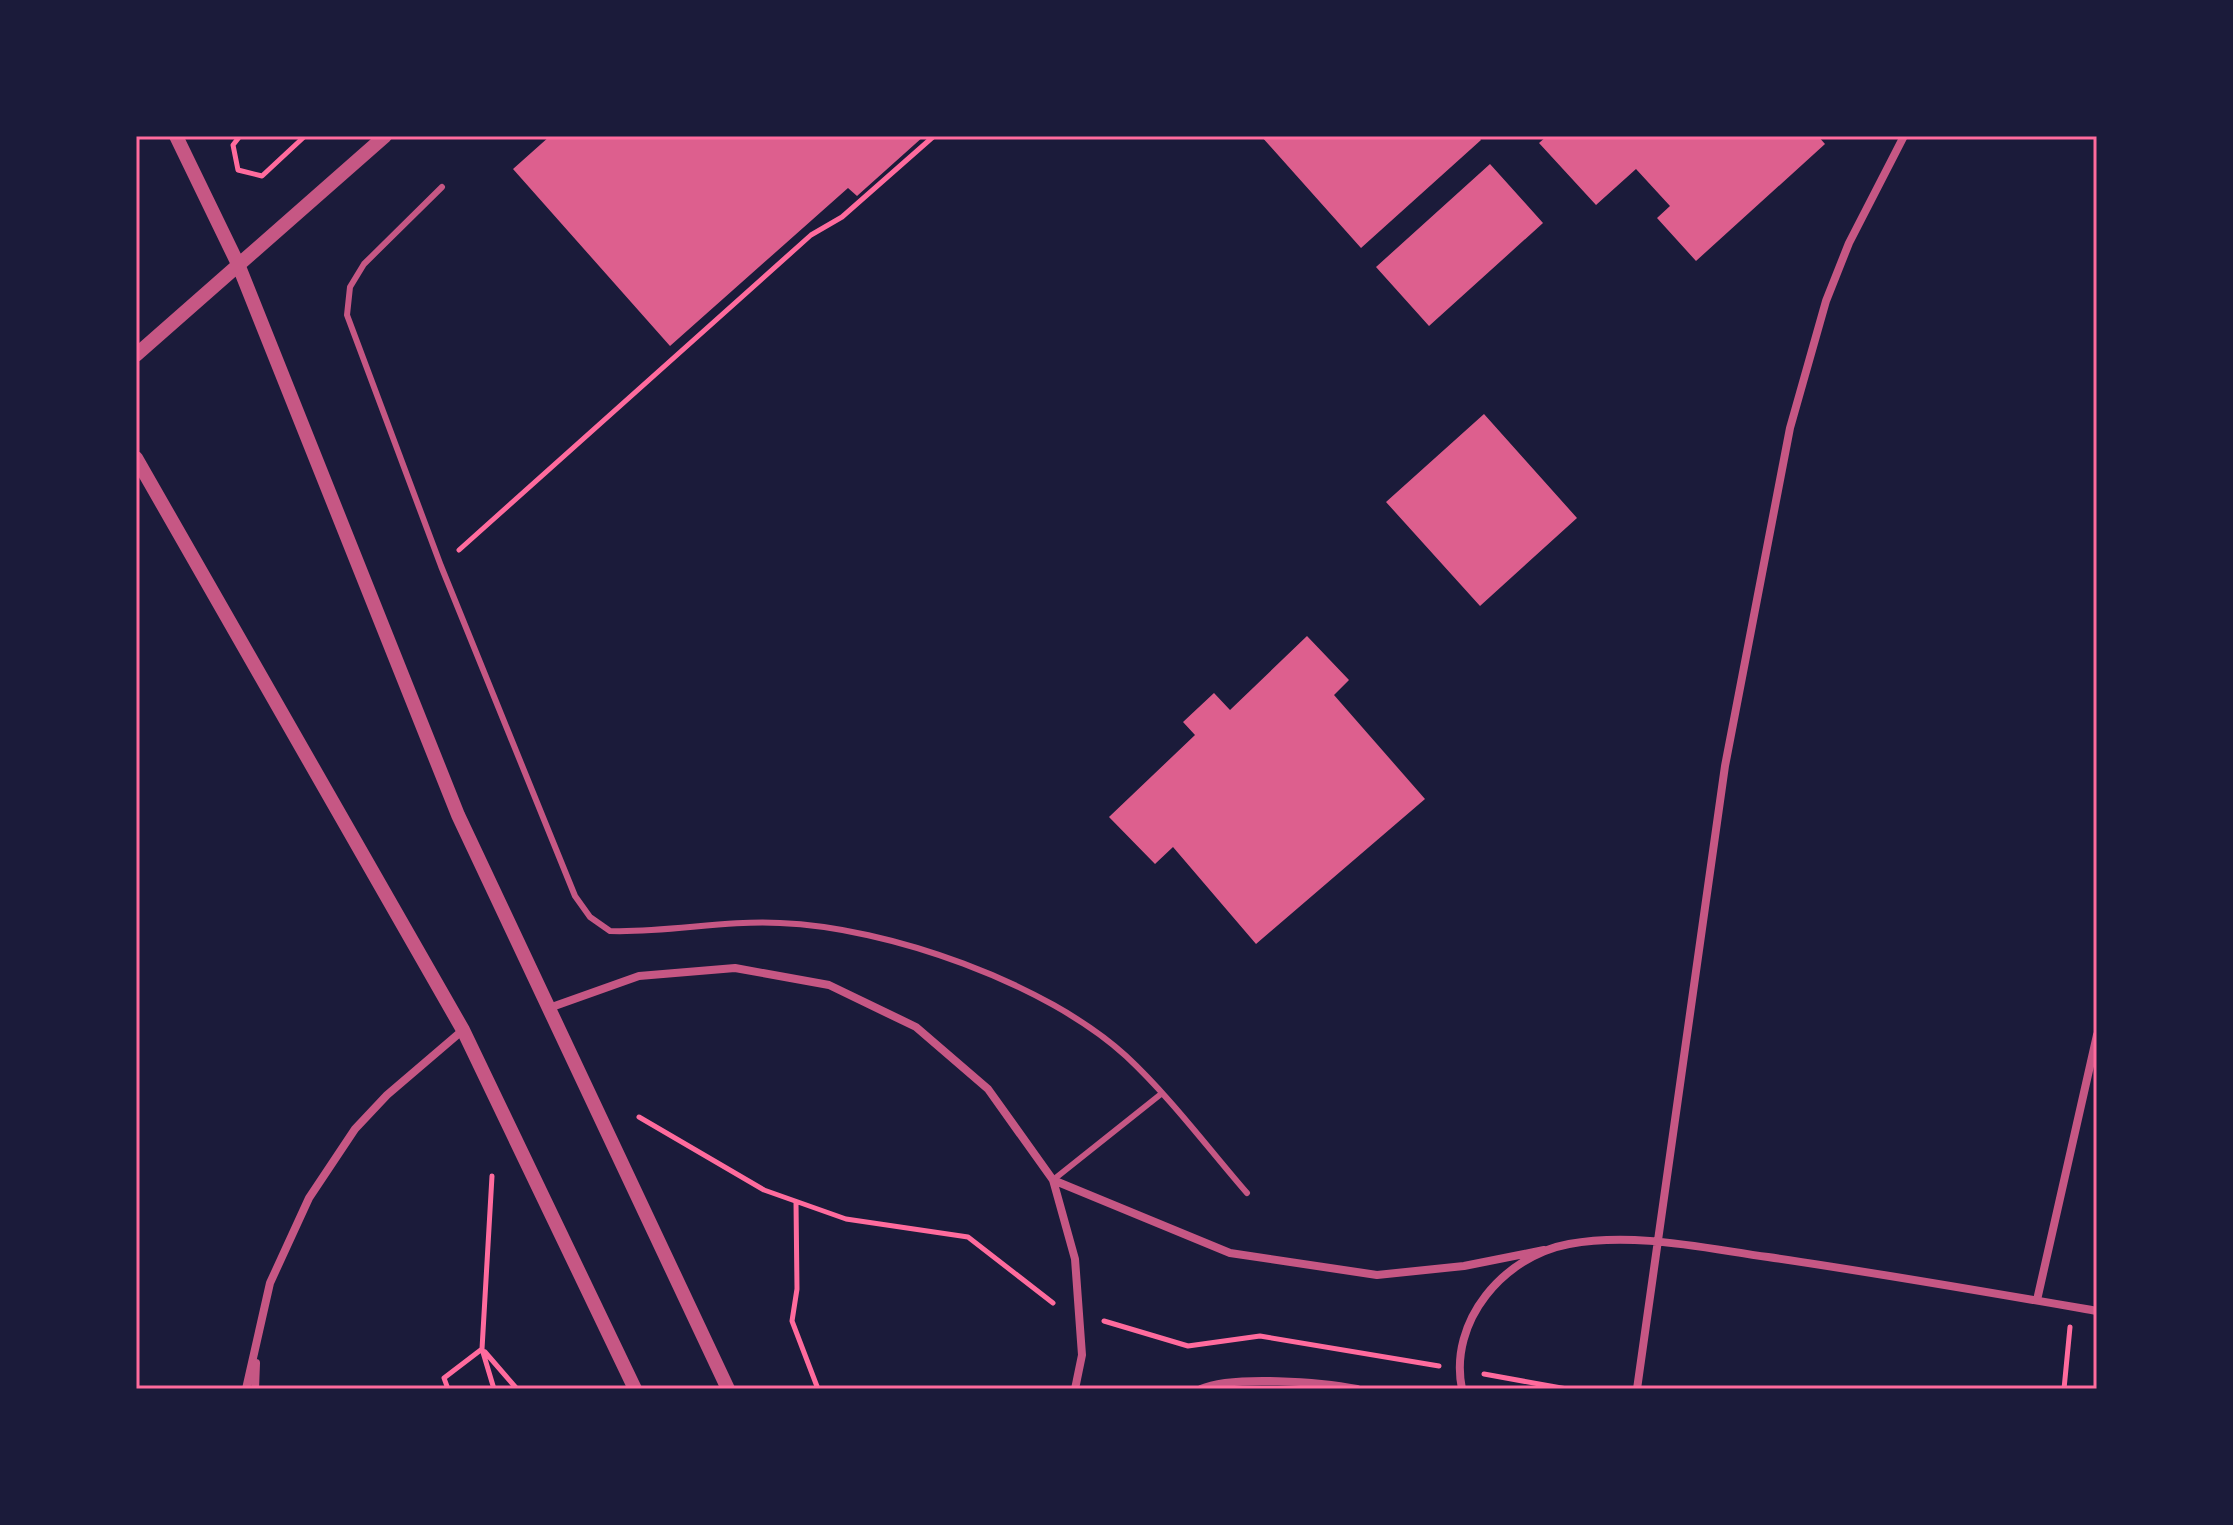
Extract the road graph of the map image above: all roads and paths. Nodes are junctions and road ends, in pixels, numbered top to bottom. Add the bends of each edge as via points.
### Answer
1 (176, 136) edge
2 (240, 136) edge
3 (305, 136) edge
4 (385, 136) edge
5 (934, 136) edge
6 (1904, 136) edge
7 (442, 187) dead end
8 (238, 264) junction
9 (136, 355) edge
10 (136, 458) edge
11 (441, 566) junction
12 (549, 1008) junction
13 (463, 1030) junction
14 (2097, 1035) edge
15 (1161, 1094) junction
16 (639, 1117) dead end
17 (492, 1176) dead end
18 (1053, 1180) junction
19 (1247, 1193) dead end
20 (796, 1202) junction
21 (1659, 1241) junction
22 (1557, 1247) junction
23 (2037, 1300) junction
24 (2072, 1306) junction
25 (2097, 1311) edge
26 (1079, 1313) junction
27 (260, 1322) junction
28 (482, 1349) junction
29 (1460, 1370) junction
30 (246, 1389) edge
31 (255, 1389) edge
32 (448, 1389) edge
33 (494, 1389) edge
34 (517, 1389) edge
35 (635, 1389) edge
36 (728, 1389) edge
37 (818, 1389) edge
38 (1075, 1389) edge
39 (1201, 1389) edge
40 (1357, 1389) edge
41 (1462, 1389) edge
42 (1567, 1389) edge
43 (1637, 1389) edge
44 (2064, 1389) edge

1 - 8 street
2 - 3 path via 233,145 238,170 262,176
4 - 8 street
5 - 11 path via 842,217 811,235
6 - 21 street via 1826,301 1790,428 1725,766
7 - 11 lane via 364,264 350,287 347,315
8 - 9 street
8 - 12 street via 452,801
10 - 13 street
11 - 15 lane via 575,896 590,917 610,931 780,922 870,935 1019,985 1081,1019
12 - 18 street via 639,976 735,968 829,985 916,1027 988,1089
12 - 36 street
13 - 27 street via 387,1095 336,1155 288,1237
13 - 35 street
14 - 23 street
15 - 18 lane
15 - 19 lane
16 - 20 path via 764,1190
17 - 28 path
18 - 22 street via 1230,1253 1377,1275 1464,1266
18 - 26 street via 1075,1259
20 - 26 path via 846,1219 968,1237 1058,1307
20 - 37 path via 792,1321
21 - 22 street
21 - 23 street
21 - 43 street
22 - 29 street via 1511,1270 1485,1296 1466,1333
23 - 24 street
24 - 25 street
24 - 44 path
26 - 29 path via 1188,1346 1260,1336
26 - 38 street via 1082,1355
27 - 30 street
27 - 31 street
28 - 32 path via 444,1378
28 - 33 path
28 - 34 path
29 - 41 street
29 - 42 path
39 - 40 street via 1279,1382

